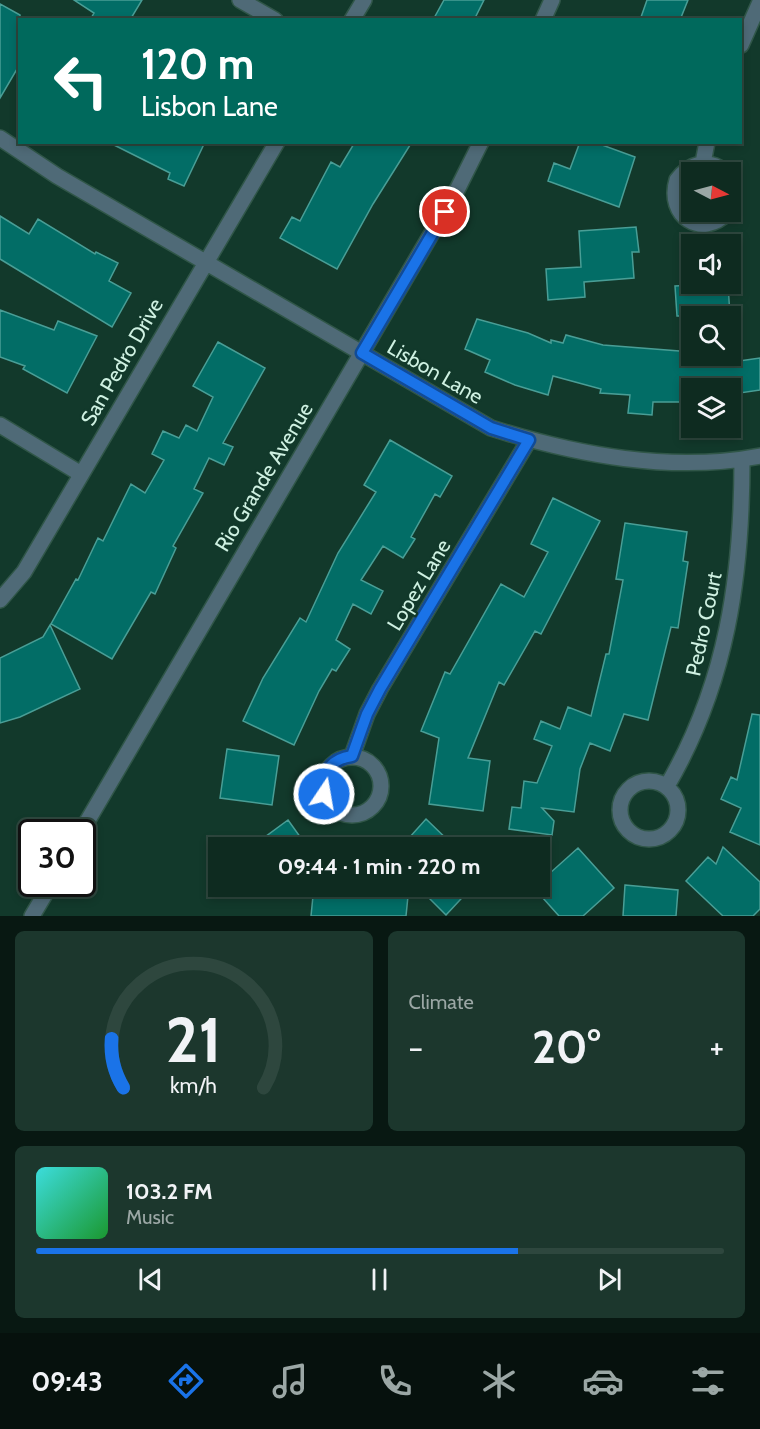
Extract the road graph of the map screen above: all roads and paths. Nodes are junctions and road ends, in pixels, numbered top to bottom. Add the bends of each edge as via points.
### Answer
1 (240, 0) edge
2 (364, 0) edge
3 (552, 0) edge
4 (760, 2) edge
5 (271, 18) edge
6 (353, 18) edge
7 (544, 18) edge
8 (742, 43) edge
9 (0, 138) edge
10 (276, 144) edge
11 (480, 144) edge
12 (707, 144) edge
13 (702, 162) edge
14 (681, 174) edge
15 (681, 212) edge
16 (693, 222) edge
17 (715, 222) edge
18 (205, 263) junction
19 (362, 353) junction
20 (0, 425) edge
21 (529, 440) junction
22 (760, 456) edge
23 (742, 460) junction
24 (81, 474) junction
25 (0, 600) edge
26 (352, 756) dead end
27 (667, 786) dead end
28 (89, 819) edge
29 (43, 897) edge
30 (32, 916) edge

1 - 5 street
2 - 6 street
3 - 7 street
4 - 8 street
9 - 18 street, Lisbon Lane
10 - 18 street, San Pedro Drive
11 - 19 street, Rio Grande Avenue
12 - 13 street
14 - 15 street via 676,180 674,201
16 - 17 street
18 - 19 street, Lisbon Lane
18 - 24 street, San Pedro Drive
19 - 21 street, Lisbon Lane via 491,428
19 - 28 street, Rio Grande Avenue
20 - 24 street
21 - 23 street, Lisbon Lane via 627,459 702,463
21 - 26 street, Lopez Lane via 380,689
22 - 23 street, Lisbon Lane
23 - 27 street, Pedro Court via 739,550 726,638 705,710
24 - 25 street, San Pedro Drive via 24,572
29 - 30 street

